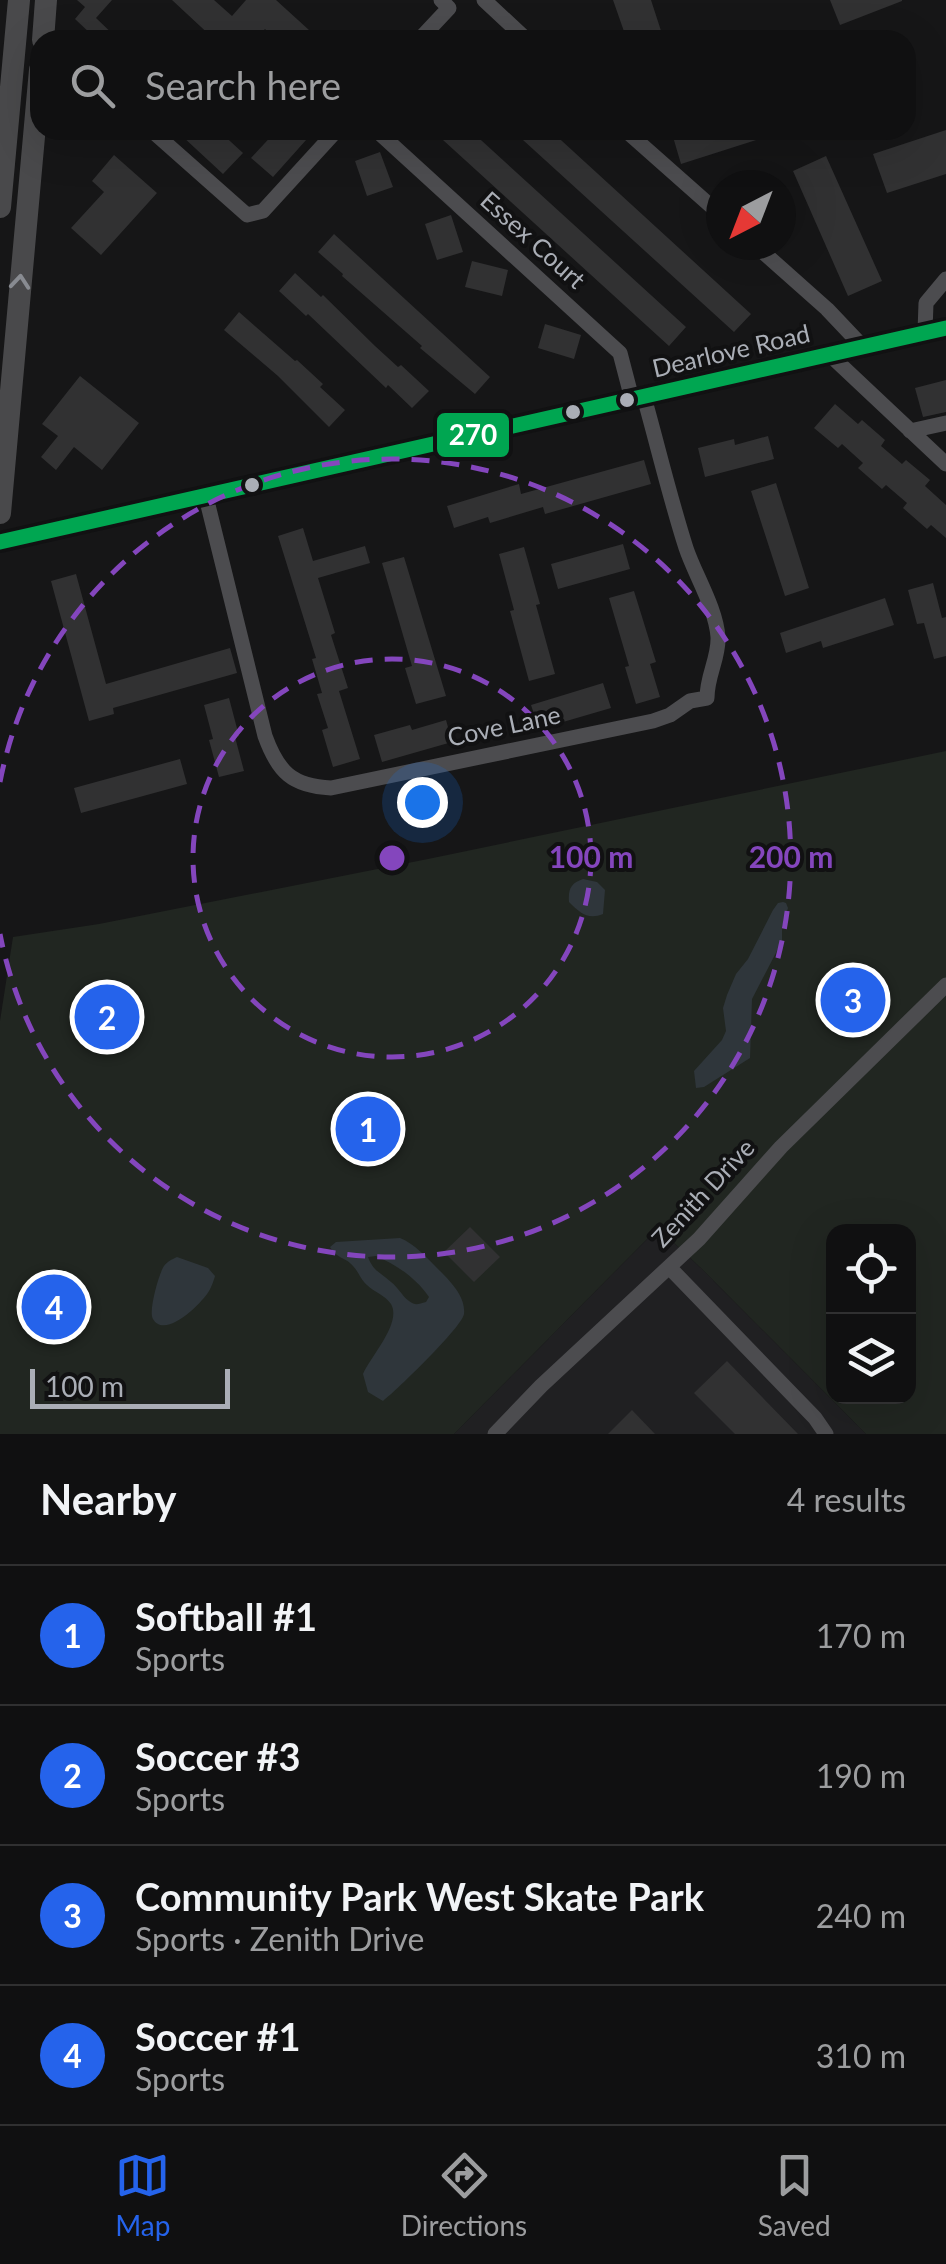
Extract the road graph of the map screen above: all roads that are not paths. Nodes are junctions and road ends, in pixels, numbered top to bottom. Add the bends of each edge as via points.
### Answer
1 (19, 0) edge
2 (46, 0) edge
3 (440, 0) edge
4 (484, 0) edge
5 (46, 30) edge
6 (428, 30) edge
7 (517, 30) edge
8 (34, 140) edge
9 (162, 140) edge
10 (327, 140) edge
11 (387, 140) edge
12 (636, 140) edge
13 (706, 202) edge
14 (0, 206) edge
15 (772, 260) edge
16 (946, 279) edge
17 (946, 328) edge
18 (925, 332) junction
19 (863, 346) junction
20 (830, 354) junction
21 (638, 398) junction
22 (946, 422) edge
23 (910, 431) junction
24 (946, 464) edge
25 (206, 497) junction
26 (0, 513) edge
27 (0, 542) edge
28 (946, 985) edge
29 (668, 1267) junction
30 (495, 1434) edge
31 (826, 1434) edge

1 - 14 main road
2 - 5 main road
3 - 6 street via 449,8
4 - 7 street
26 -> 8 main road
9 - 10 street via 247,215 263,211
11 - 21 street, Essex Court via 620,353
12 - 13 street
15 - 19 street
16 - 18 street via 926,303
17 - 18 main road, Dearlove Road
18 - 19 main road, Dearlove Road
19 - 20 main road, Dearlove Road
20 - 21 main road, Dearlove Road
20 - 23 street
21 - 25 main road, Dearlove Road
21 - 25 street, Cove Lane via 718,638 707,698 653,721 331,788 296,781 278,766 264,736
22 - 23 street
23 - 24 street
25 - 27 main road, Dearlove Road
28 - 29 street, Zenith Drive
29 - 30 street, Zenith Drive
29 - 31 street

